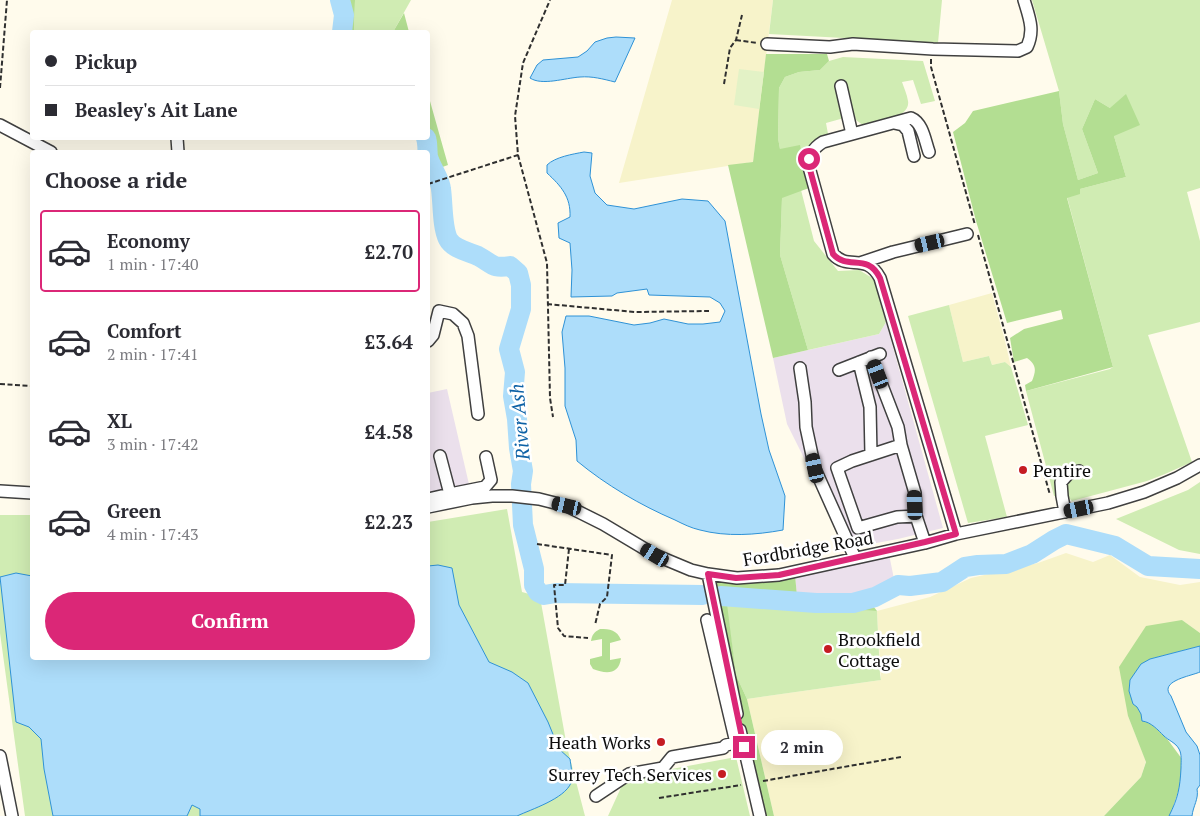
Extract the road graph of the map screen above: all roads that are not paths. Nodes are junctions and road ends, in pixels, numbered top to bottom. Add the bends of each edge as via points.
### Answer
1 (1024, 0) edge
2 (767, 44) road end
3 (841, 86) dead end
4 (894, 123) junction
5 (0, 124) edge
6 (852, 134) junction
7 (47, 150) edge
8 (929, 152) dead end
9 (914, 156) dead end
10 (974, 232) road end
11 (860, 263) junction
12 (430, 339) edge
13 (859, 362) junction
14 (800, 368) dead end
15 (839, 370) dead end
16 (478, 414) dead end
17 (901, 445) junction
18 (871, 455) junction
19 (440, 456) dead end
20 (486, 457) dead end
21 (1200, 465) edge
22 (1079, 470) dead end
23 (0, 491) edge
24 (30, 493) edge
25 (451, 498) junction
26 (430, 499) edge
27 (430, 506) edge
28 (1065, 512) junction
29 (916, 516) junction
30 (956, 534) junction
31 (925, 542) junction
32 (855, 558) junction
33 (708, 574) junction
34 (707, 620) dead end
35 (0, 756) edge
36 (596, 796) dead end
37 (12, 816) edge
38 (760, 816) edge

1 - 2 street via 1032,27 1031,39 1027,47 1018,51
3 - 6 street
4 - 6 street
4 - 8 street via 911,118 916,120
4 - 9 street via 908,131
5 - 7 street
6 - 11 street via 816,146 809,166 833,254 844,262
10 - 11 street
11 - 30 street via 872,267 880,278
12 - 16 street via 439,311 453,314 463,322 468,336
13 - 15 street
13 - 17 street via 876,356
13 - 18 street via 870,407
14 - 32 street via 806,427 815,468
17 - 18 street
17 - 29 street via 915,493
18 - 29 street via 837,468 858,528 897,517
19 - 25 street
20 - 25 street via 491,480 486,487
21 - 28 street, Fordbridge Road via 1144,492
22 - 28 street via 1069,473 1061,482
23 - 24 street
25 - 26 street
25 - 27 street, Fordbridge Road
25 - 33 street, Fordbridge Road via 512,496 567,506 655,555
28 - 30 street, Fordbridge Road
29 - 31 street
30 - 31 street, Fordbridge Road
31 - 32 street, Fordbridge Road
32 - 33 street, Fordbridge Road via 779,575 736,578
33 - 38 street
34 - 36 street via 736,743 672,757 663,768 629,774
35 - 37 street

